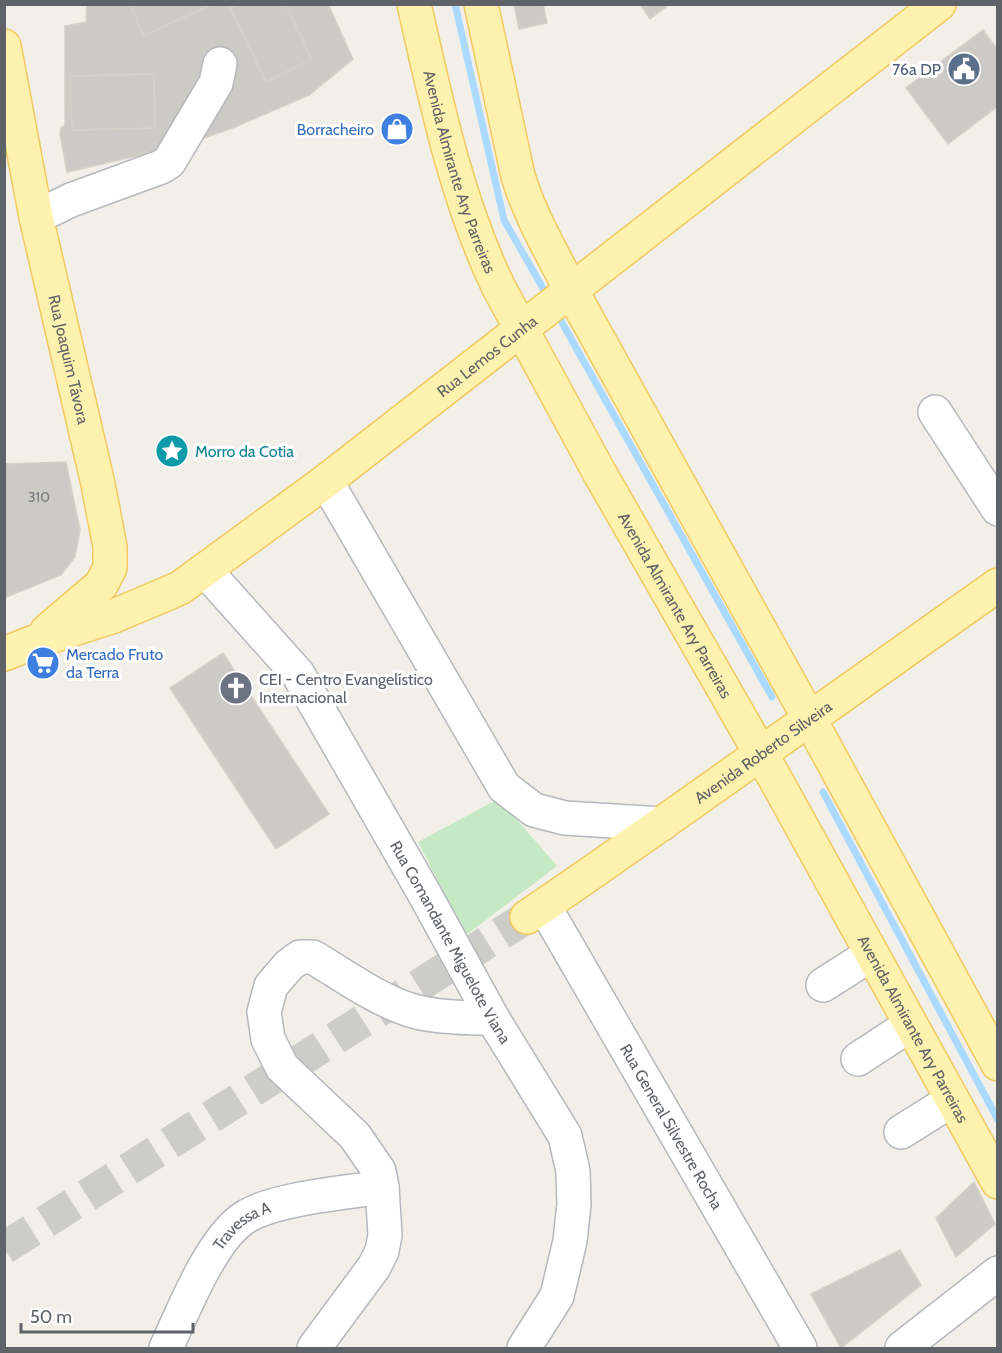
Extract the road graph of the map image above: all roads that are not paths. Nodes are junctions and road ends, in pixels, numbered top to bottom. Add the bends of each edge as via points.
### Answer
1 (414, 4) edge
2 (481, 4) edge
3 (939, 4) edge
4 (4, 46) edge
5 (220, 64) dead end
6 (36, 217) junction
7 (547, 310) junction
8 (935, 412) dead end
9 (326, 481) junction
10 (998, 509) edge
11 (205, 570) junction
12 (998, 585) edge
13 (34, 642) junction
14 (4, 654) edge
15 (809, 718) junction
16 (760, 754) junction
17 (662, 824) junction
18 (535, 911) joint
19 (870, 955) junction
20 (823, 985) dead end
21 (493, 1019) junction
22 (910, 1025) junction
23 (858, 1059) dead end
24 (998, 1064) edge
25 (952, 1100) junction
26 (901, 1132) dead end
27 (998, 1182) edge
28 (382, 1187) junction
29 (998, 1273) edge
30 (166, 1348) edge
31 (314, 1348) edge
32 (524, 1348) edge
33 (800, 1348) edge
34 (902, 1348) edge

1 - 7 main road, Avenida Almirante Ary Parreiras via 449,155 485,259
2 - 7 main road, Avenida Almirante Ary Parreiras
3 - 7 main road, Rua Lemos Cunha
4 - 6 main road, Rua Joaquim Távora
5 - 6 street via 216,83 169,162
6 - 13 main road, Rua Joaquim Távora via 98,484 110,568 101,585
7 - 9 main road, Rua Lemos Cunha
7 - 15 main road, Avenida Almirante Ary Parreiras
7 - 16 main road, Avenida Almirante Ary Parreiras via 599,472
8 - 10 street
9 - 11 main road, Rua Lemos Cunha
9 - 17 street via 504,787 534,810 555,815
11 - 13 main road, Rua Lemos Cunha via 180,588 125,612
11 - 21 street, Rua Comandante Miguelote Viana via 298,674
12 - 15 main road, Avenida Roberto Silveira
13 - 14 main road, Rua Lemos Cunha
15 - 16 main road, Avenida Roberto Silveira
15 - 24 main road, Avenida Almirante Ary Parreiras
16 - 17 main road, Avenida Roberto Silveira
16 - 19 main road, Avenida Almirante Ary Parreiras
17 - 18 main road, Avenida Roberto Silveira
18 - 33 street, Rua General Silvestre Rocha via 573,957
19 - 20 street
19 - 22 main road, Avenida Almirante Ary Parreiras
21 - 28 street via 410,1010 378,996 313,957 300,957 271,986 264,1012 268,1039 282,1067 355,1136 379,1171
21 - 32 street, Rua Comandante Miguelote Viana via 566,1136 573,1171 570,1241 557,1296
22 - 23 street
22 - 25 main road, Avenida Almirante Ary Parreiras
25 - 26 street
25 - 27 main road, Avenida Almirante Ary Parreiras
28 - 30 street, Travessa A via 276,1205 246,1216 222,1239
28 - 31 street via 382,1251
29 - 34 street

